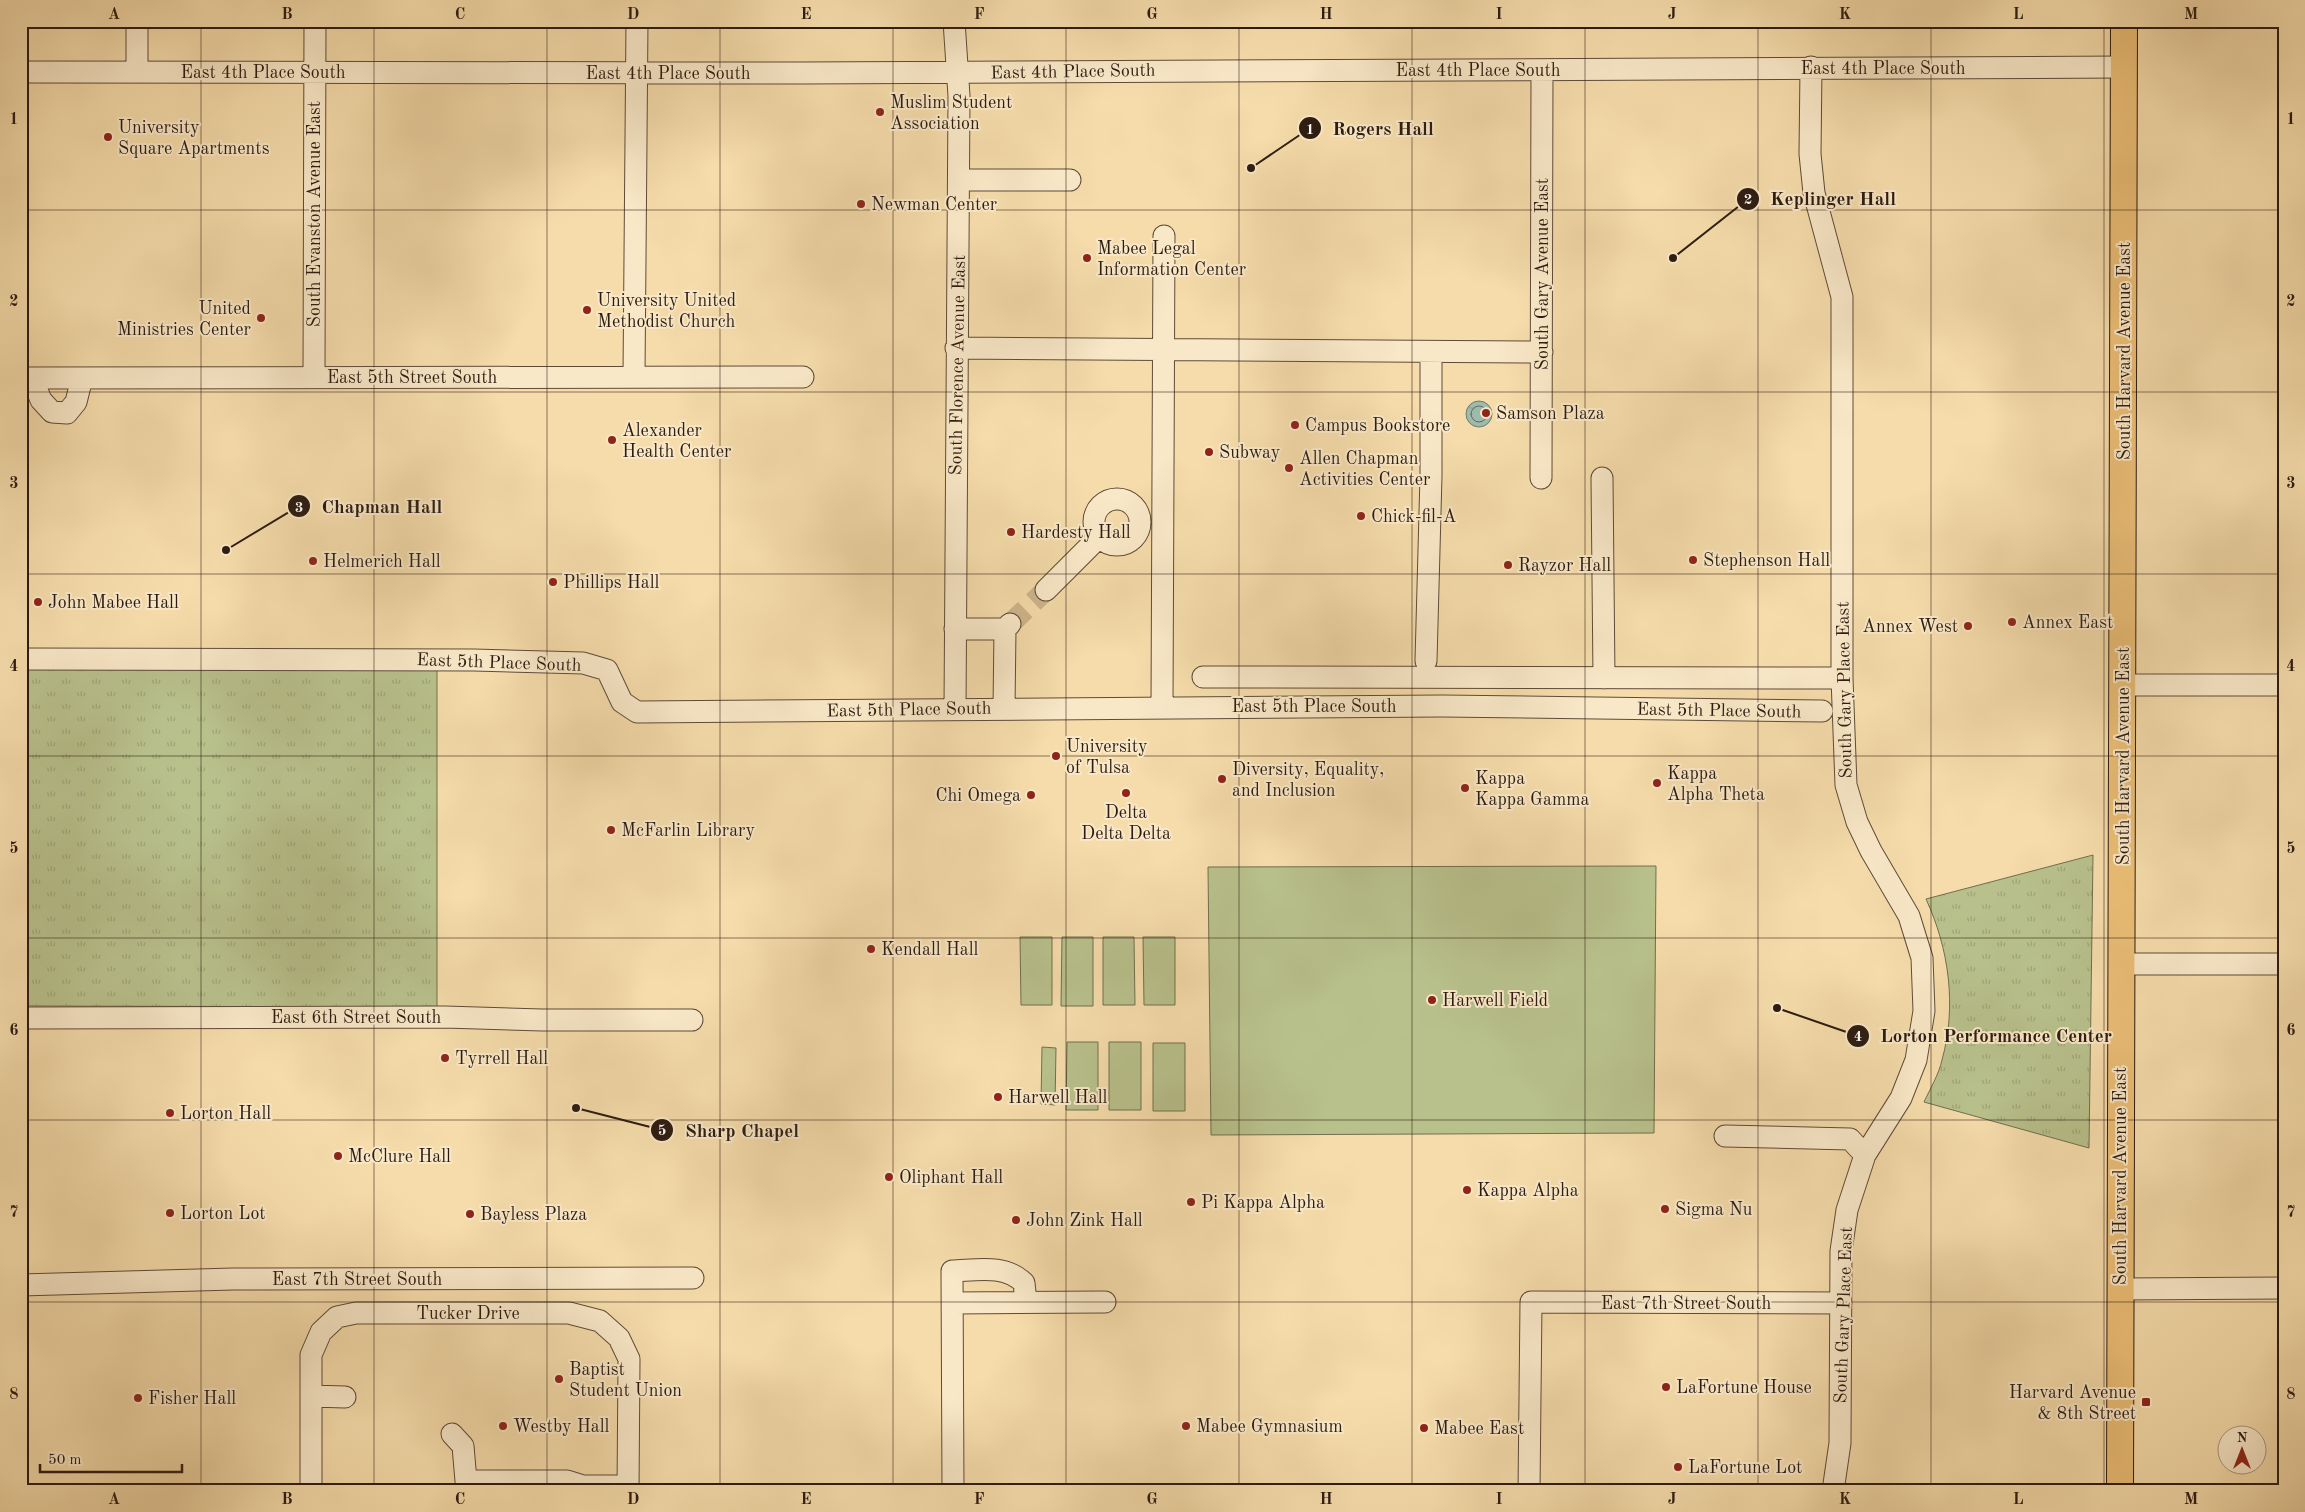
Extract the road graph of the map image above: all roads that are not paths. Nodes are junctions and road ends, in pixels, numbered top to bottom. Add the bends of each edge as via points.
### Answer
1 (137, 21) edge
2 (315, 21) edge
3 (637, 21) edge
4 (954, 21) edge
5 (2124, 21) edge
6 (1811, 67) junction
7 (2124, 67) junction
8 (1542, 70) junction
9 (21, 72) edge
10 (137, 72) junction
11 (314, 72) junction
12 (957, 72) junction
13 (637, 73) junction
14 (959, 180) junction
15 (1070, 180) dead end
16 (1164, 236) dead end
17 (956, 348) junction
18 (1165, 348) junction
19 (1431, 352) junction
20 (1542, 352) junction
21 (634, 376) junction
22 (314, 377) junction
23 (803, 377) dead end
24 (27, 378) edge
25 (82, 378) junction
26 (1541, 478) dead end
27 (1602, 478) dead end
28 (1163, 520) junction
29 (1140, 521) junction
30 (1099, 536) junction
31 (1046, 590) tunnel mouth
32 (955, 629) junction
33 (21, 659) edge
34 (1426, 661) dead end
35 (1203, 676) dead end
36 (1604, 678) junction
37 (1842, 678) junction
38 (2124, 685) junction
39 (2284, 685) edge
40 (1162, 707) junction
41 (1004, 708) junction
42 (955, 709) junction
43 (1822, 711) dead end
44 (2121, 964) junction
45 (2284, 964) edge
46 (21, 1018) edge
47 (692, 1020) dead end
48 (1725, 1136) dead end
49 (1865, 1154) junction
50 (693, 1278) dead end
51 (21, 1285) edge
52 (2121, 1288) junction
53 (2284, 1288) edge
54 (1026, 1302) junction
55 (1105, 1302) dead end
56 (954, 1303) junction
57 (1841, 1303) junction
58 (311, 1396) junction
59 (345, 1397) dead end
60 (452, 1434) dead end
61 (628, 1488) edge
62 (311, 1491) edge
63 (953, 1491) edge
64 (1529, 1491) edge
65 (1833, 1491) edge
66 (2120, 1491) edge

1 - 10 street
2 - 11 street, South Evanston Avenue East
3 - 13 street
4 - 12 street, South Florence Avenue East
5 - 7 main road, South Harvard Avenue East
6 - 7 street, East 4th Place South
6 - 8 street, East 4th Place South
6 - 37 street, South Gary Place East via 1810,154 1814,193 1842,297
7 - 38 main road, South Harvard Avenue East
8 - 12 street, East 4th Place South
8 - 20 street, South Gary Avenue East
9 - 10 street, East 4th Place South
10 - 11 street, East 4th Place South
11 - 13 street, East 4th Place South
11 - 22 street, South Evanston Avenue East
12 - 13 street, East 4th Place South
12 - 14 street, South Florence Avenue East
13 - 21 street
14 - 15 street
14 - 17 street, South Florence Avenue East
16 - 18 street
17 - 18 street
17 - 32 street, South Florence Avenue East
18 - 19 street
18 - 28 street
19 - 20 street
19 - 34 street
20 - 26 street, South Gary Avenue East
21 - 22 street, East 5th Street South
21 - 23 street, East 5th Street South
22 - 25 street, East 5th Street South
24 - 25 street, East 5th Street South
24 - 25 street via 52,412 67,413 76,402
27 - 36 street
28 - 29 street
28 - 40 street
29 - 30 street via 1136,534 1125,543 1111,544
29 - 30 street via 1134,506 1112,499 1095,514
30 - 31 street
32 - 41 street via 1008,626
32 - 42 street, South Florence Avenue East
33 - 42 street, East 5th Place South via 583,663 608,670 622,702 636,712
35 - 36 street, East 5th Place South
36 - 37 street, East 5th Place South
37 - 49 street, South Gary Place East via 1846,785 1857,822 1909,916 1922,958 1924,1011 1916,1060 1900,1098
38 - 39 street
38 - 44 main road, South Harvard Avenue East
40 - 41 street, East 5th Place South
40 - 43 street, East 5th Place South via 1442,706
41 - 42 street, East 5th Place South
44 - 45 street
44 - 52 main road, South Harvard Avenue East
46 - 47 street, East 6th Street South
48 - 49 street via 1850,1139
49 - 57 street, South Gary Place East via 1843,1231
50 - 51 street, East 7th Street South via 233,1279
52 - 53 street
52 - 66 main road, South Harvard Avenue East
54 - 55 street
54 - 56 street
54 - 56 street via 1024,1283 1015,1274 983,1270 952,1271
56 - 63 street
57 - 64 street, East 7th Street South via 1531,1302
57 - 65 street, South Gary Place East via 1840,1443
58 - 59 street
58 - 61 street, Tucker Drive via 311,1354 321,1332 337,1317 356,1313 569,1313 600,1321 619,1338 629,1359
58 - 62 street, Tucker Drive
60 - 61 street via 463,1446 466,1481 567,1481 583,1486

